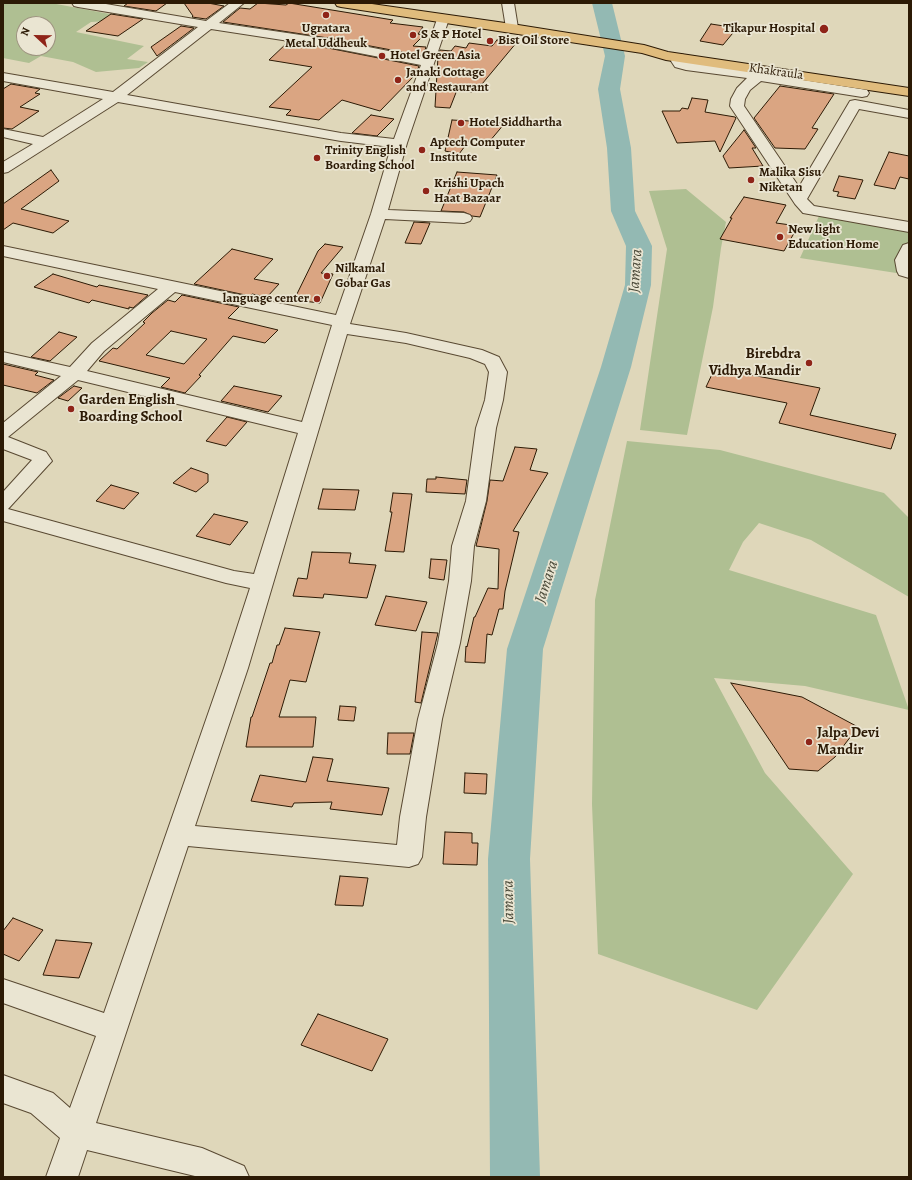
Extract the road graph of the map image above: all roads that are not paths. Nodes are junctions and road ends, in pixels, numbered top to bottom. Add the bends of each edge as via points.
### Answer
1 (78, 3) edge
2 (238, 3) edge
3 (342, 3) edge
4 (508, 3) edge
5 (443, 19) junction
6 (208, 25) junction
7 (512, 28) junction
8 (640, 48) junction
9 (680, 58) junction
10 (429, 64) junction
11 (758, 76) junction
12 (3, 77) edge
13 (909, 81) edge
14 (909, 92) edge
15 (116, 97) junction
16 (858, 99) junction
17 (909, 100) edge
18 (909, 114) edge
19 (3, 133) edge
20 (46, 142) junction
21 (400, 143) junction
22 (3, 169) edge
23 (800, 198) junction
24 (379, 214) junction
25 (464, 218) dead end
26 (909, 227) edge
27 (909, 248) edge
28 (3, 251) edge
29 (909, 273) edge
30 (172, 286) junction
31 (341, 325) junction
32 (3, 357) edge
33 (73, 374) junction
34 (310, 430) junction
35 (3, 433) edge
36 (3, 442) edge
37 (3, 504) edge
38 (3, 514) edge
39 (262, 583) junction
40 (179, 835) junction
41 (3, 991) edge
42 (113, 1029) junction
43 (3, 1089) edge
44 (77, 1133) junction
45 (62, 1177) edge
46 (233, 1177) edge

1 - 6 street
2 - 6 street
3 - 5 main road
4 - 7 street
5 - 7 main road
5 - 10 street
6 - 10 street via 328,43
6 - 15 street
7 - 8 main road
8 - 9 main road, Khakraula
8 - 13 main road, Khakraula via 655,47
9 - 11 street via 680,64 686,66
9 - 14 main road, Khakraula
10 - 21 street
11 - 16 street
11 - 23 street via 744,88 737,106
12 - 15 street
15 - 20 street
15 - 21 street via 341,137
16 - 17 street
16 - 18 street
16 - 23 street
19 - 20 street
20 - 22 street
21 - 24 street
23 - 26 street via 809,210
24 - 25 street
24 - 31 street
27 - 29 street via 903,260 905,271
28 - 30 street
30 - 31 street
30 - 33 street via 98,347
31 - 34 street
31 - 40 street via 476,354 493,361 498,372 486,428 476,501 463,546 460,581 449,643 430,719 413,817 409,857
32 - 33 street
33 - 34 street
33 - 35 street
34 - 39 street
36 - 37 street via 39,456 42,461
38 - 39 street via 234,578
39 - 40 street
40 - 42 street
41 - 42 street
42 - 44 street
43 - 44 street via 42,1103
44 - 45 street
44 - 46 street via 202,1163

